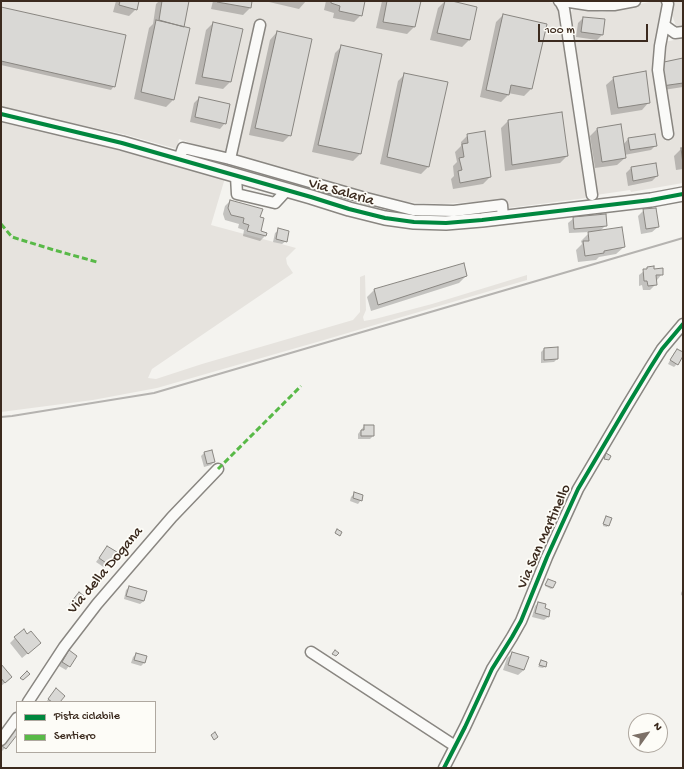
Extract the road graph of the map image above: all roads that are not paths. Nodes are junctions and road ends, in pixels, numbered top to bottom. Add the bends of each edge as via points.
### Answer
1 (559, 1) edge
2 (563, 1) edge
3 (635, 1) edge
4 (667, 1) edge
5 (260, 25) dead end
6 (664, 25) junction
7 (683, 32) edge
8 (1, 114) edge
9 (668, 134) dead end
10 (179, 159) junction
11 (230, 159) junction
12 (683, 194) edge
13 (592, 195) dead end
14 (504, 218) junction
15 (683, 324) edge
16 (218, 469) dead end
17 (311, 652) dead end
18 (29, 701) edge
19 (16, 719) edge
20 (1, 740) edge
21 (455, 746) junction
22 (444, 768) edge

1 - 13 street via 564,9
2 - 3 street via 589,6
4 - 6 street
5 - 11 street
6 - 7 street via 675,33
6 - 9 street via 658,70
8 - 10 main road, Via Salaria
10 - 11 street via 183,148
10 - 14 main road, Via Salaria via 385,218 446,223
11 - 14 street via 413,210 454,210 502,205
12 - 14 main road, Via Salaria
15 - 21 street, Via San Martinello via 662,349 578,489 518,627 492,669
16 - 18 street, Via della Dogana via 172,517 98,604 64,647
17 - 21 street
19 - 20 street
21 - 22 street, Via San Martinello

